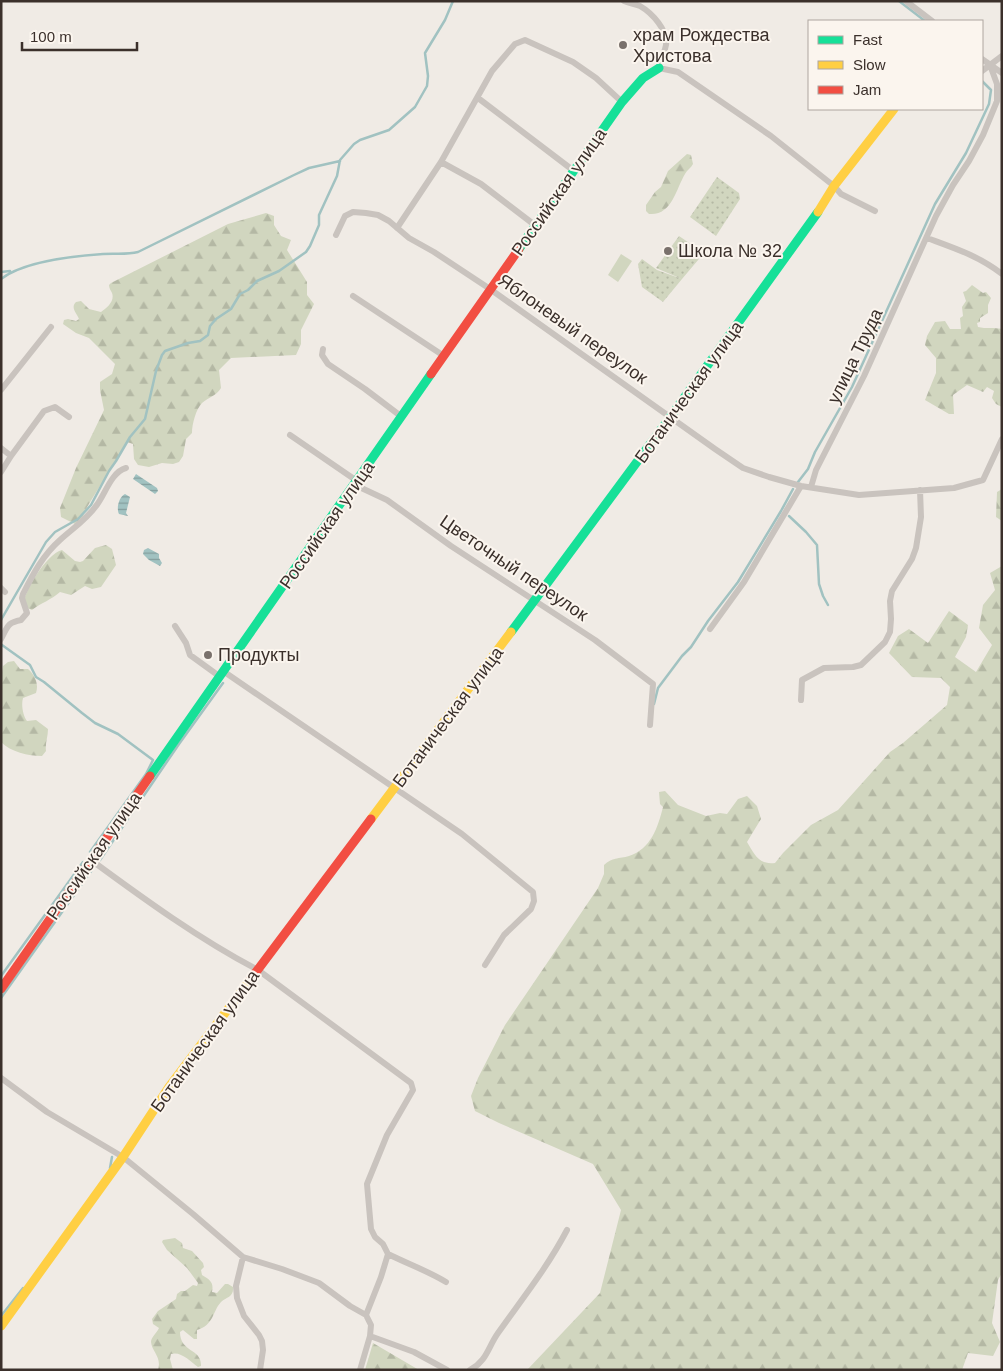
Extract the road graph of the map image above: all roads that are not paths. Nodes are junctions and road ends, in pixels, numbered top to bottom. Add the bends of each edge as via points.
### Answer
1 (624, 1) edge
2 (906, 1) edge
3 (931, 20) edge
4 (1002, 56) edge
5 (983, 60) edge
6 (990, 65) junction
7 (659, 68) junction
8 (983, 70) edge
9 (1002, 73) edge
10 (478, 98) junction
11 (622, 102) junction
12 (893, 110) edge
13 (441, 162) junction
14 (574, 171) junction
15 (834, 186) junction
16 (875, 211) dead end
17 (536, 226) junction
18 (397, 228) junction
19 (336, 234) dead end
20 (927, 238) junction
21 (1002, 274) edge
22 (490, 289) junction
23 (353, 296) dead end
24 (50, 327) dead end
25 (323, 349) dead end
26 (444, 356) junction
27 (1, 390) edge
28 (69, 416) dead end
29 (671, 416) junction
30 (402, 417) junction
31 (290, 434) dead end
32 (1002, 439) edge
33 (1, 448) edge
34 (11, 456) junction
35 (126, 468) dead end
36 (1, 472) edge
37 (356, 483) junction
38 (801, 486) junction
39 (811, 487) junction
40 (920, 490) junction
41 (534, 600) junction
42 (175, 626) dead end
43 (710, 629) dead end
44 (1, 639) edge
45 (221, 673) junction
46 (801, 700) dead end
47 (650, 725) dead end
48 (395, 788) junction
49 (91, 860) junction
50 (485, 965) dead end
51 (258, 970) junction
52 (1, 989) edge
53 (1, 1078) edge
54 (123, 1157) junction
55 (567, 1230) dead end
56 (388, 1254) junction
57 (243, 1257) junction
58 (446, 1282) dead end
59 (366, 1315) junction
60 (1, 1326) edge
61 (370, 1336) junction
62 (260, 1370) edge
63 (360, 1370) edge
64 (447, 1370) edge
65 (470, 1370) edge

1 - 7 street via 639,6 663,30 666,44 658,60
2 - 3 street
4 - 6 street
5 - 6 street
6 - 8 street
6 - 9 street
6 - 20 street, улица Труда via 997,84 997,100 978,144 936,216
7 - 11 street, Российская улица via 642,78
7 - 15 street via 678,72 771,136
10 - 11 street via 492,71 515,44 525,40 572,62
10 - 13 street
10 - 14 street
11 - 14 street, Российская улица
12 - 15 street, Ботаническая улица
13 - 17 street via 481,184
13 - 18 street
14 - 17 street, Российская улица
15 - 16 street via 841,194
15 - 29 street, Ботаническая улица
17 - 22 street, Российская улица
18 - 19 street, Яблоневый переулок via 378,215 353,212 345,216
18 - 22 street, Яблоневый переулок
20 - 21 street via 973,255
20 - 39 street, улица Труда via 864,376 816,470
22 - 26 street, Российская улица
22 - 29 street, Яблоневый переулок
23 - 26 street
24 - 27 street
25 - 30 street via 322,355 328,364
26 - 30 street, Российская улица
28 - 34 street via 55,407 44,411
29 - 38 street, Яблоневый переулок via 743,468
29 - 41 street, Ботаническая улица
30 - 37 street, Российская улица
31 - 37 street, Цветочный переулок
32 - 40 street, Яблоневый переулок via 983,480 954,488
33 - 34 street
34 - 36 street
35 - 44 street via 117,473 97,506 45,556 23,594 27,613 8,626
37 - 41 street, Цветочный переулок via 387,500
37 - 45 street, Российская улица
38 - 39 street, Яблоневый переулок
38 - 43 street via 744,582
39 - 40 street, Яблоневый переулок via 859,495
40 - 46 street via 921,517 916,548 892,591 890,632 885,642 861,665 824,668 802,680
41 - 47 street, Цветочный переулок via 653,684
41 - 48 street, Ботаническая улица
42 - 45 street via 190,654
45 - 48 street
45 - 49 street, Российская улица
48 - 50 street via 462,834 533,892 531,909 504,935
48 - 51 street, Ботаническая улица
49 - 51 street via 135,892
49 - 52 street, Российская улица
51 - 54 street, Ботаническая улица via 169,1087
51 - 56 street via 411,1084 414,1090 387,1135 367,1184 370,1229
53 - 54 street via 47,1112
54 - 57 street
54 - 60 street, Ботаническая улица
55 - 65 street via 553,1257 496,1336 485,1358
56 - 58 street via 427,1270
56 - 59 street
57 - 59 street via 319,1283
57 - 62 street via 236,1286 237,1298 244,1316 262,1341
59 - 61 street via 371,1325
61 - 63 street
61 - 64 street via 414,1352

